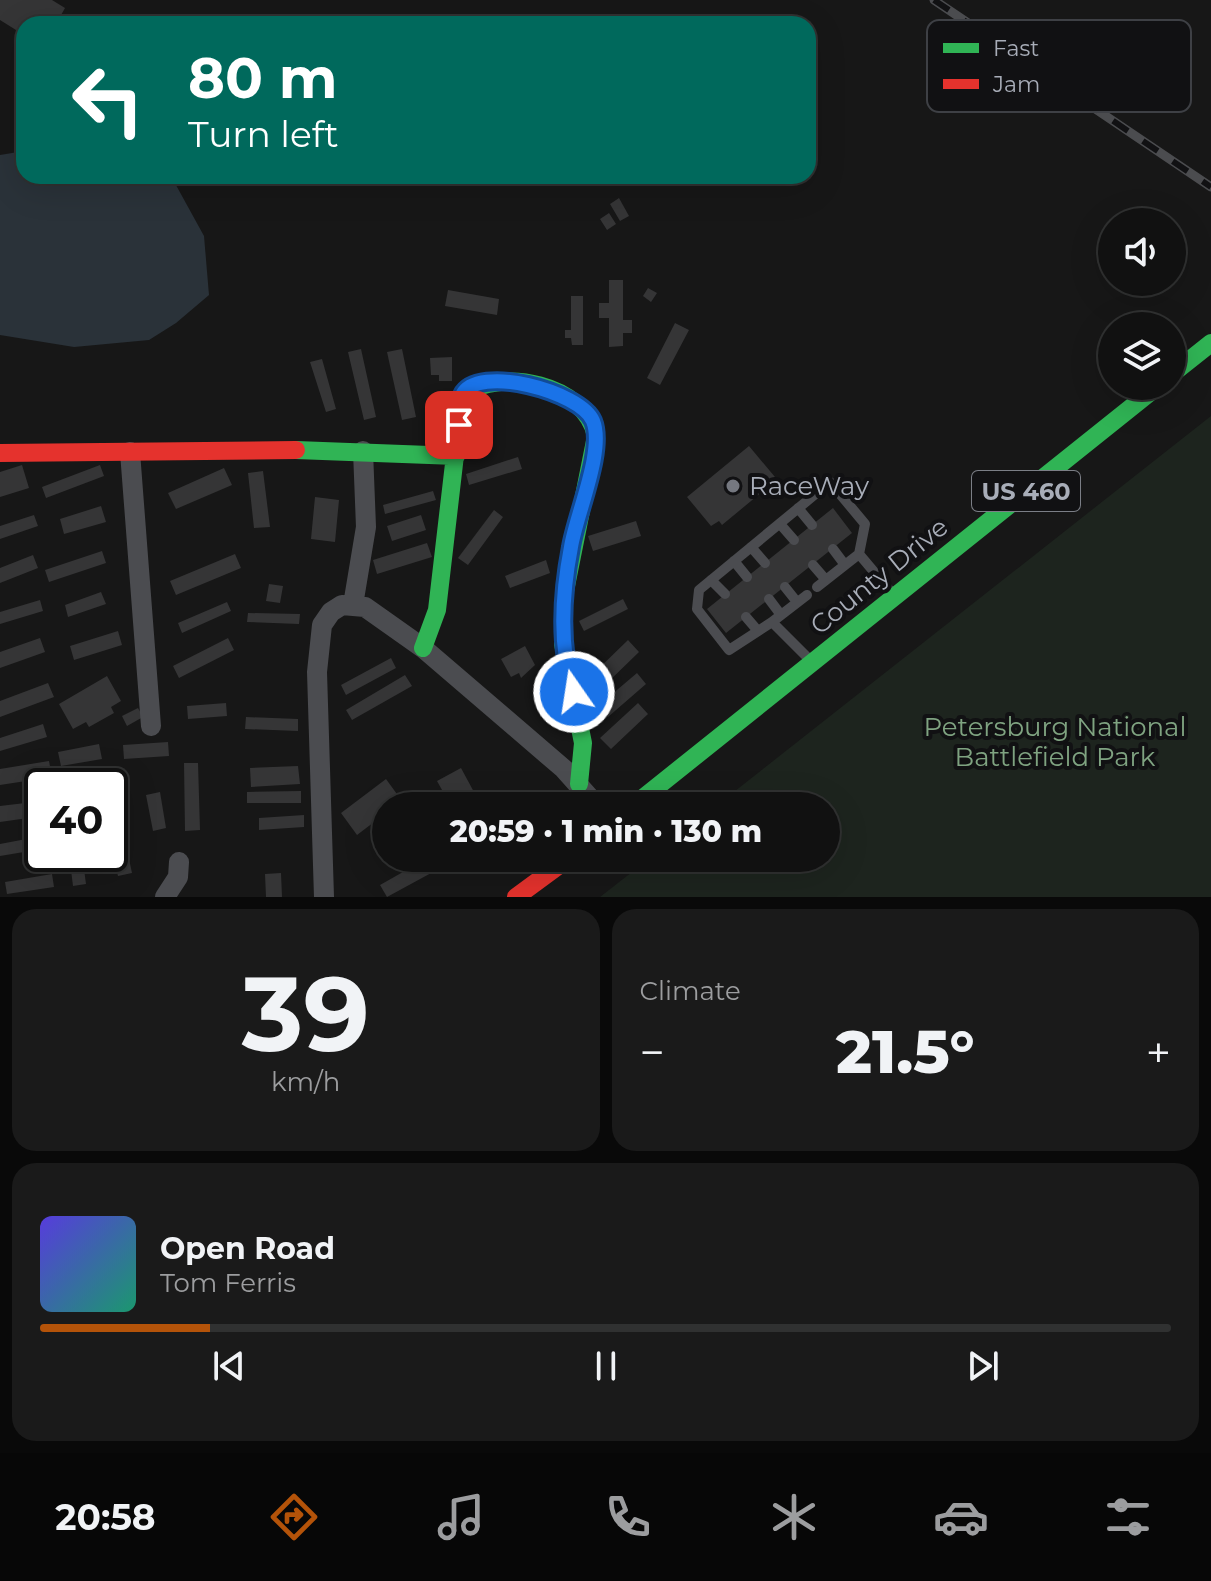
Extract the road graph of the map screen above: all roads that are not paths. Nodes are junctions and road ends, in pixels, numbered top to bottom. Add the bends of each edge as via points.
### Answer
1 (1211, 343) edge
2 (1186, 363) edge
3 (1140, 400) edge
4 (363, 451) junction
5 (130, 452) junction
6 (0, 453) edge
7 (456, 456) junction
8 (798, 508) junction
9 (780, 524) junction
10 (812, 525) dead end
11 (794, 540) dead end
12 (751, 547) junction
13 (833, 549) dead end
14 (859, 554) junction
15 (734, 561) junction
16 (765, 563) dead end
17 (813, 565) dead end
18 (845, 565) junction
19 (747, 577) dead end
20 (711, 580) junction
21 (785, 587) dead end
22 (725, 594) dead end
23 (894, 597) junction
24 (769, 599) dead end
25 (353, 605) junction
26 (746, 617) dead end
27 (777, 618) junction
28 (758, 631) junction
29 (423, 648) junction
30 (812, 663) junction
31 (151, 726) dead end
32 (579, 784) junction
33 (586, 792) edge
34 (651, 792) edge
35 (179, 862) dead end
36 (550, 872) edge
37 (165, 897) edge
38 (324, 897) edge
39 (516, 897) edge

1 - 2 main road
3 - 23 main road, County Drive / US 460
4 - 5 main road
4 - 7 main road
4 - 25 street via 366,527
5 - 6 main road
5 - 31 street
7 - 29 main road via 437,610
7 - 32 main road via 462,395 480,385 515,383 554,391 577,402 592,421 596,445 564,596 563,644 583,743
8 - 9 lane
8 - 10 lane
8 - 14 lane via 830,482 865,524
9 - 11 lane
9 - 12 lane
12 - 15 lane
12 - 16 lane
13 - 18 lane
14 - 18 lane
14 - 23 lane
15 - 19 lane
15 - 20 lane
17 - 18 lane via 821,583
20 - 22 lane
20 - 28 lane via 699,590 697,609 729,650
21 - 27 lane via 802,599
23 - 30 main road, County Drive / US 460
24 - 27 lane
25 - 29 street via 383,618
25 - 38 street via 331,612 320,638
26 - 28 lane
27 - 28 lane
27 - 30 lane
29 - 32 street
30 - 34 main road, County Drive / US 460
32 - 33 street
35 - 37 street via 178,877
36 - 39 main road

